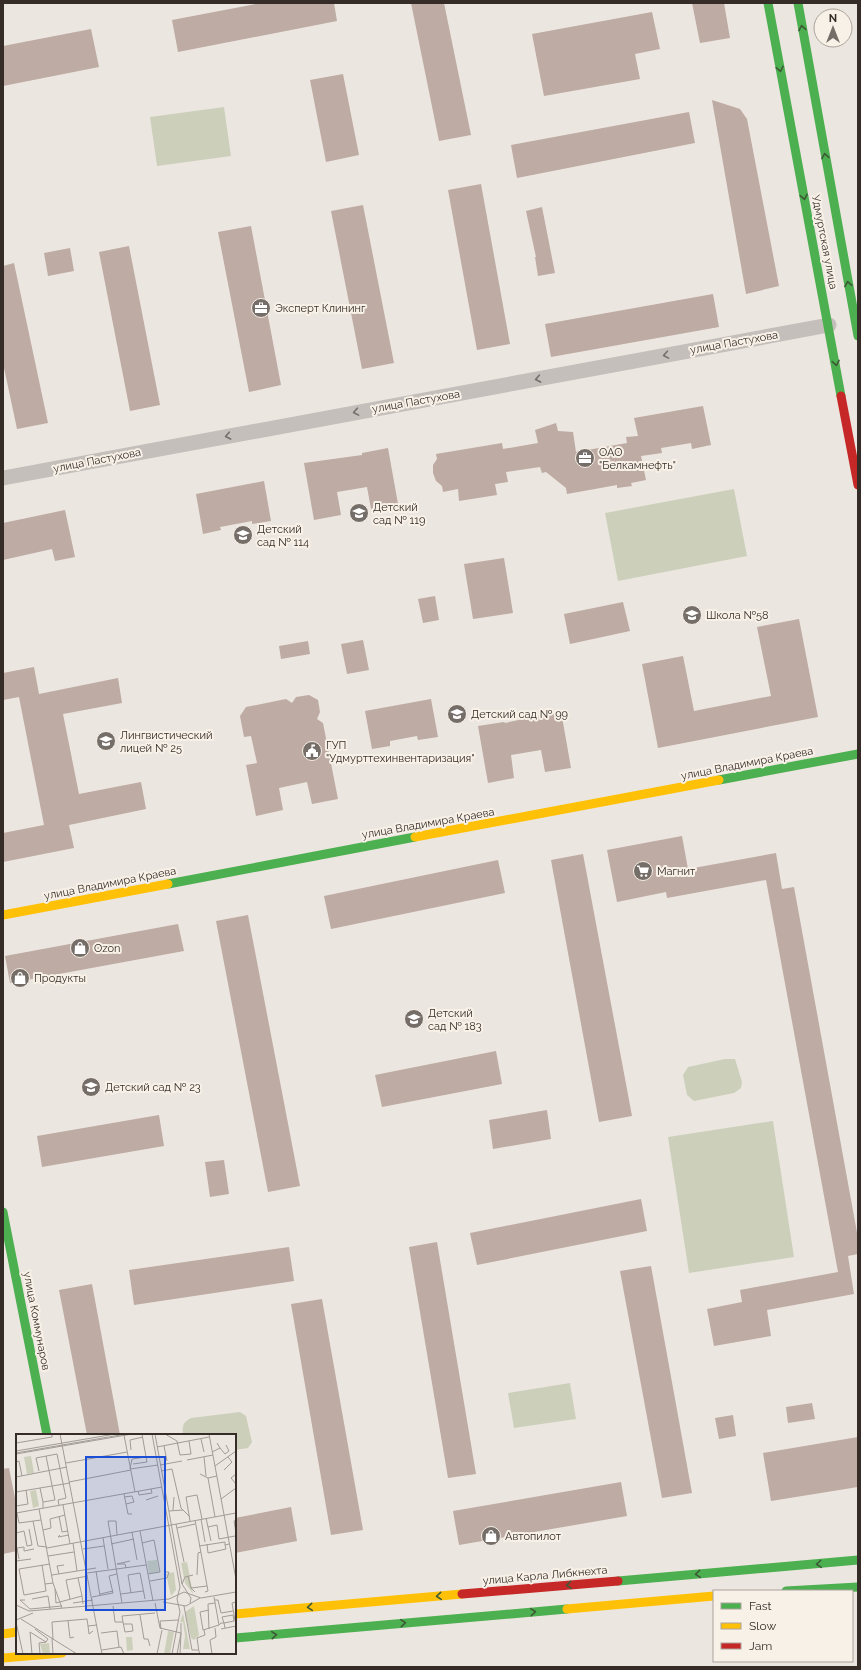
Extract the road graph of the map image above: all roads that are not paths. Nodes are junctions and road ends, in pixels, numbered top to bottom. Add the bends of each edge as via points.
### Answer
1 (768, 3) edge
2 (798, 3) edge
3 (829, 325) junction
4 (858, 336) edge
5 (3, 478) edge
6 (858, 485) edge
7 (858, 754) edge
8 (3, 915) edge
9 (3, 1212) edge
10 (5, 1234) edge
11 (47, 1434) edge
12 (858, 1560) edge
13 (858, 1586) edge
14 (800, 1590) edge
15 (713, 1596) edge
16 (236, 1614) edge
17 (16, 1632) edge
18 (3, 1634) edge
19 (236, 1638) edge
20 (50, 1654) edge
21 (3, 1658) edge

1 -> 3 main road, Удмуртская улица
4 -> 2 main road, Удмуртская улица
3 -> 5 street, улица Пастухова
3 -> 6 main road, Удмуртская улица
7 - 8 main road, улица Владимира Краева
9 - 10 main road, улица Коммунаров
10 - 11 main road, улица Коммунаров
12 -> 16 main road, улица Карла Либкнехта
13 - 14 main road
19 -> 15 main road
17 - 18 main road
20 - 21 main road

